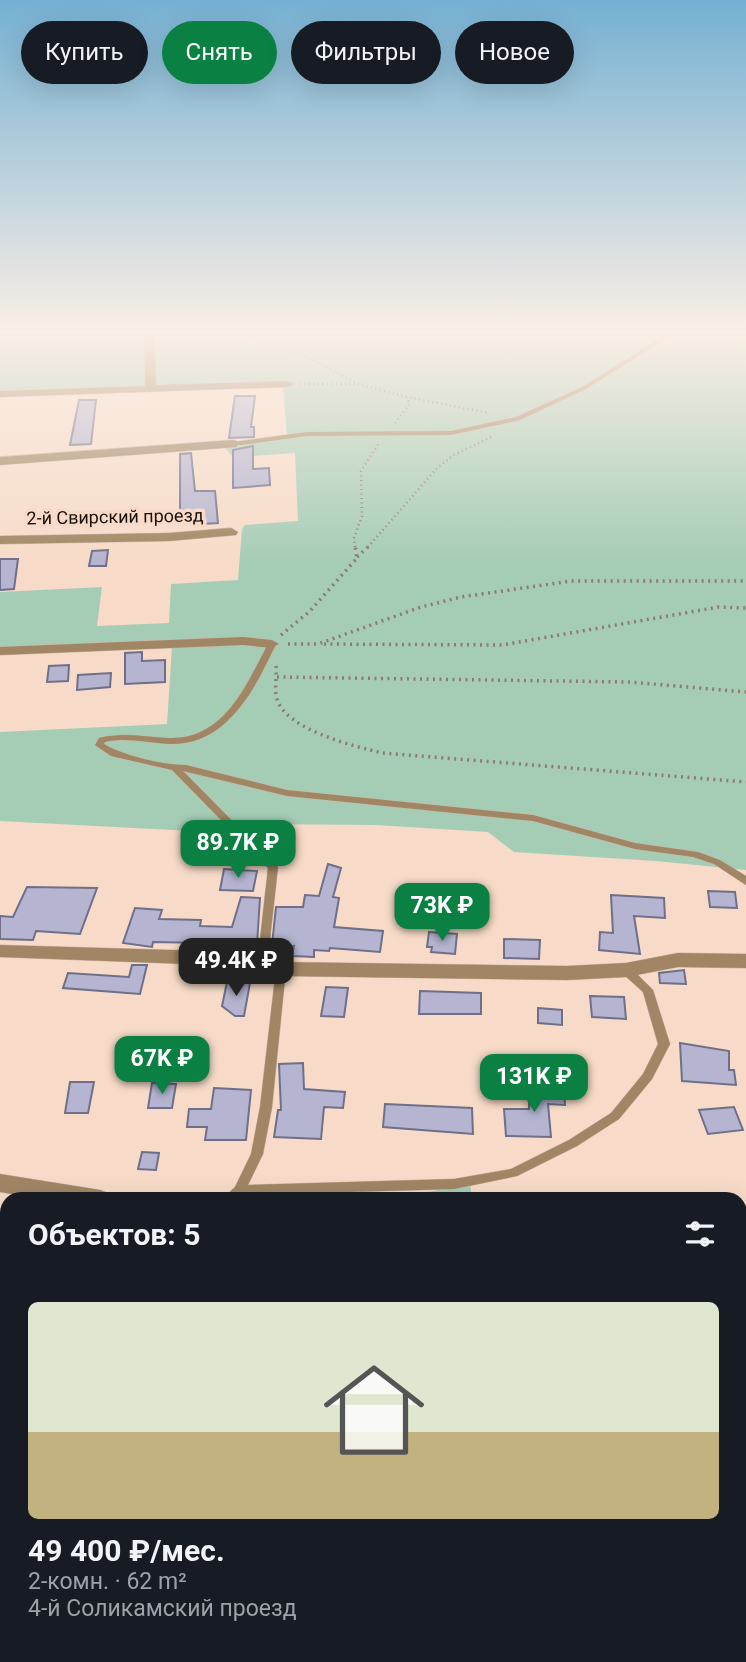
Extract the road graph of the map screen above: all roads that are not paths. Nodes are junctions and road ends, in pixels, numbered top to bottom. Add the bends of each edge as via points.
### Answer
1 (544, 407) edge
2 (233, 444) joint
3 (0, 461) edge
4 (231, 533) dead end
5 (0, 540) edge
6 (272, 644) joint
7 (0, 650) edge
8 (175, 768) junction
9 (746, 882) edge
10 (0, 951) edge
11 (256, 961) junction
12 (746, 961) edge
13 (281, 969) junction
14 (626, 970) junction
15 (0, 1183) edge
16 (239, 1190) junction
17 (56, 1192) edge
18 (237, 1192) edge

1 - 2 lane via 518,419 451,432 306,435
2 - 3 street
4 - 5 street, 2-й Свирский проезд
6 - 7 street via 243,641
6 - 8 lane via 247,691 206,734 179,741 116,736 99,745 114,754
8 - 9 lane via 287,793 533,818 635,846 695,854 717,862
8 - 11 lane via 273,867 264,948
10 - 11 street
11 - 13 street
12 - 14 street via 678,960
13 - 14 street
13 - 16 lane via 266,1107 257,1154
14 - 16 lane via 648,990 664,1044 648,1076 615,1116 573,1143 513,1173 454,1184
15 - 17 street
16 - 18 lane

